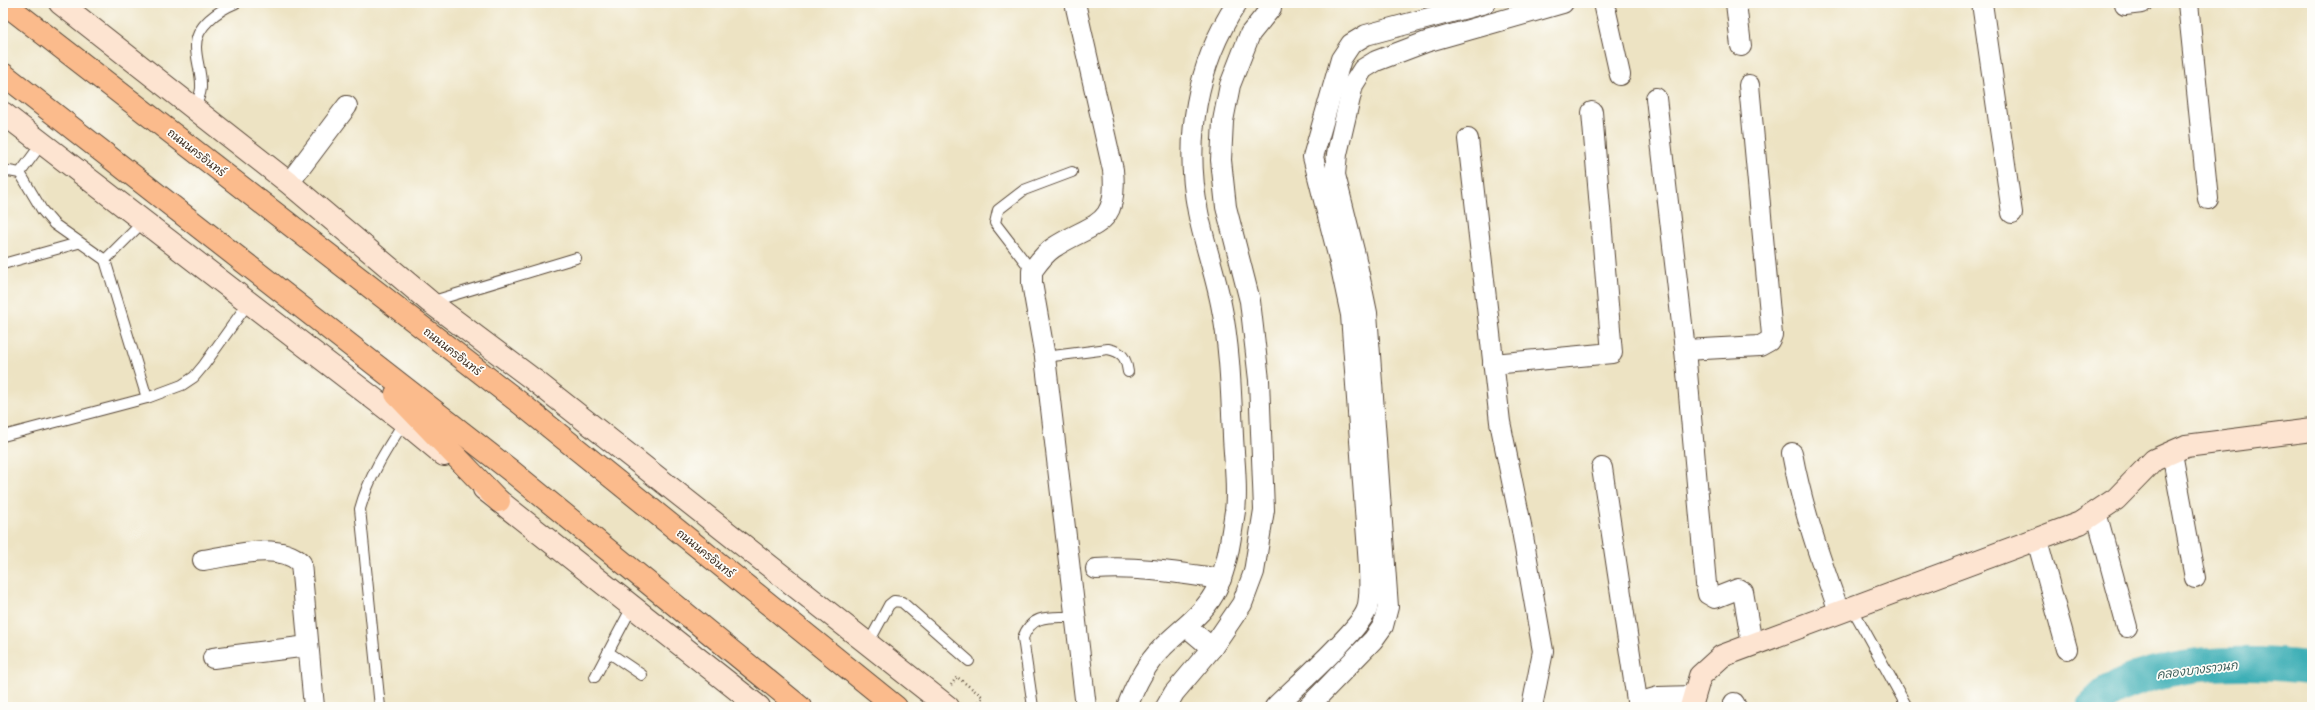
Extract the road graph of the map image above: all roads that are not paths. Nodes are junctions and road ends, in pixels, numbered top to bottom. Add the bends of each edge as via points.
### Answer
1 (4, 3) edge
2 (22, 3) edge
3 (60, 3) edge
4 (236, 3) edge
5 (1076, 3) edge
6 (1237, 3) edge
7 (1486, 3) edge
8 (1563, 3) edge
9 (1604, 3) edge
10 (1736, 3) edge
11 (1982, 3) edge
12 (2188, 3) edge
13 (1269, 4) edge
14 (1422, 20) junction
15 (1426, 42) junction
16 (1741, 46) dead end
17 (66, 49) junction
18 (3, 74) edge
19 (1620, 75) dead end
20 (1749, 85) dead end
21 (1656, 98) dead end
22 (347, 106) dead end
23 (195, 108) junction
24 (1592, 112) dead end
25 (3, 113) edge
26 (1468, 139) dead end
27 (42, 143) junction
28 (1221, 160) junction
29 (1192, 161) junction
30 (3, 170) edge
31 (1072, 172) dead end
32 (20, 174) junction
33 (289, 183) junction
34 (2208, 199) dead end
35 (2012, 214) dead end
36 (144, 220) junction
37 (78, 243) junction
38 (1347, 257) junction
39 (576, 258) dead end
40 (105, 260) junction
41 (3, 264) edge
42 (1032, 271) junction
43 (249, 302) junction
44 (430, 302) junction
45 (335, 331) junction
46 (1685, 350) junction
47 (1046, 357) junction
48 (1493, 364) junction
49 (1128, 372) dead end
50 (147, 398) junction
51 (404, 422) junction
52 (2312, 430) edge
53 (3, 436) edge
54 (2172, 452) junction
55 (1792, 453) dead end
56 (1602, 468) dead end
57 (1264, 479) junction
58 (1235, 480) junction
59 (499, 501) junction
60 (2096, 512) junction
61 (2037, 540) junction
62 (203, 560) dead end
63 (1378, 565) junction
64 (1096, 568) dead end
65 (2195, 578) dead end
66 (1221, 580) junction
67 (632, 607) junction
68 (1845, 609) junction
69 (1076, 617) junction
70 (1187, 627) junction
71 (2127, 627) dead end
72 (868, 644) junction
73 (1752, 644) junction
74 (308, 646) junction
75 (1212, 648) junction
76 (2067, 649) dead end
77 (608, 652) junction
78 (213, 658) dead end
79 (969, 661) dead end
80 (642, 675) dead end
81 (595, 677) dead end
82 (952, 699) edge
83 (1692, 702) edge
84 (1637, 705) edge
85 (314, 707) edge
86 (380, 707) edge
87 (759, 707) edge
88 (800, 707) edge
89 (896, 707) edge
90 (1033, 707) edge
91 (1086, 707) edge
92 (1127, 707) edge
93 (1166, 707) edge
94 (1275, 707) edge
95 (1308, 707) edge
96 (1532, 707) edge
97 (1907, 707) edge

1 - 17 main road, ถนนนครอินทร์
2 - 17 main road
3 - 23 main road
4 - 23 lane via 224,8 210,19 199,33 196,44 202,83
5 - 42 street via 1113,170 1115,190 1111,210 1100,223 1052,248
6 - 29 street via 1224,23 1202,76 1194,118
7 - 14 street
8 - 15 street
9 - 19 street
10 - 16 street
11 - 35 street
12 - 34 street
13 - 28 street via 1250,34 1230,85 1223,121
14 - 15 street
14 - 38 street via 1366,35 1351,44 1341,59 1313,157
15 - 38 street via 1376,61 1363,69 1353,85 1337,154 1335,174
17 - 89 main road, ถนนนครอินทร์ via 520,404
18 - 45 main road
20 - 46 street via 1772,335 1769,341 1760,346
21 - 46 street
22 - 33 street
23 - 33 main road
24 - 48 street via 1612,353
25 - 27 main road
26 - 48 street
27 - 32 lane
27 - 36 main road
28 - 29 street
28 - 57 street via 1226,207 1250,301 1259,380
29 - 58 street via 1198,212 1222,306 1230,382
30 - 32 lane
31 - 42 lane via 1024,190 998,210 995,223
32 - 37 lane via 42,210 54,224
33 - 44 main road
36 - 40 lane
36 - 43 main road
37 - 40 lane
37 - 41 lane
38 - 63 street
39 - 44 lane
40 - 50 lane
42 - 47 street
43 - 50 lane via 194,377 182,385
43 - 51 main road
44 - 72 main road via 534,380
45 - 59 main road
45 - 88 main road
46 - 73 street via 1708,594 1715,598 1738,589 1744,592
47 - 49 lane via 1113,350 1126,359
47 - 69 street
48 - 96 street via 1500,422 1543,651
50 - 53 lane
51 - 59 main road
51 - 86 lane via 376,466 360,509
52 - 54 main road via 2186,446
54 - 60 main road via 2154,460 2116,499
54 - 65 street
55 - 68 street via 1797,481 1821,563
56 - 84 street
57 - 58 street
57 - 75 street via 1264,510 1254,572 1242,604
58 - 66 street via 1235,508 1226,565
59 - 67 main road
60 - 61 main road via 2080,523
60 - 71 street
61 - 68 main road
61 - 76 street
62 - 74 street via 274,550 294,556 301,563
63 - 94 street via 1367,610 1356,627
63 - 95 street via 1388,607 1383,626
64 - 66 street via 1153,568
66 - 70 street via 1217,590
67 - 77 lane
67 - 87 main road
68 - 73 main road
68 - 97 lane
69 - 90 lane via 1038,618 1026,628 1023,638
69 - 91 street
70 - 75 street
70 - 92 street via 1161,648 1136,684
72 - 79 lane via 889,605 894,601 902,602
72 - 82 main road
73 - 83 main road via 1722,656 1700,676
74 - 78 street
74 - 85 street
75 - 93 street via 1174,693
77 - 80 lane
77 - 81 lane
83 - 84 street via 1658,698

